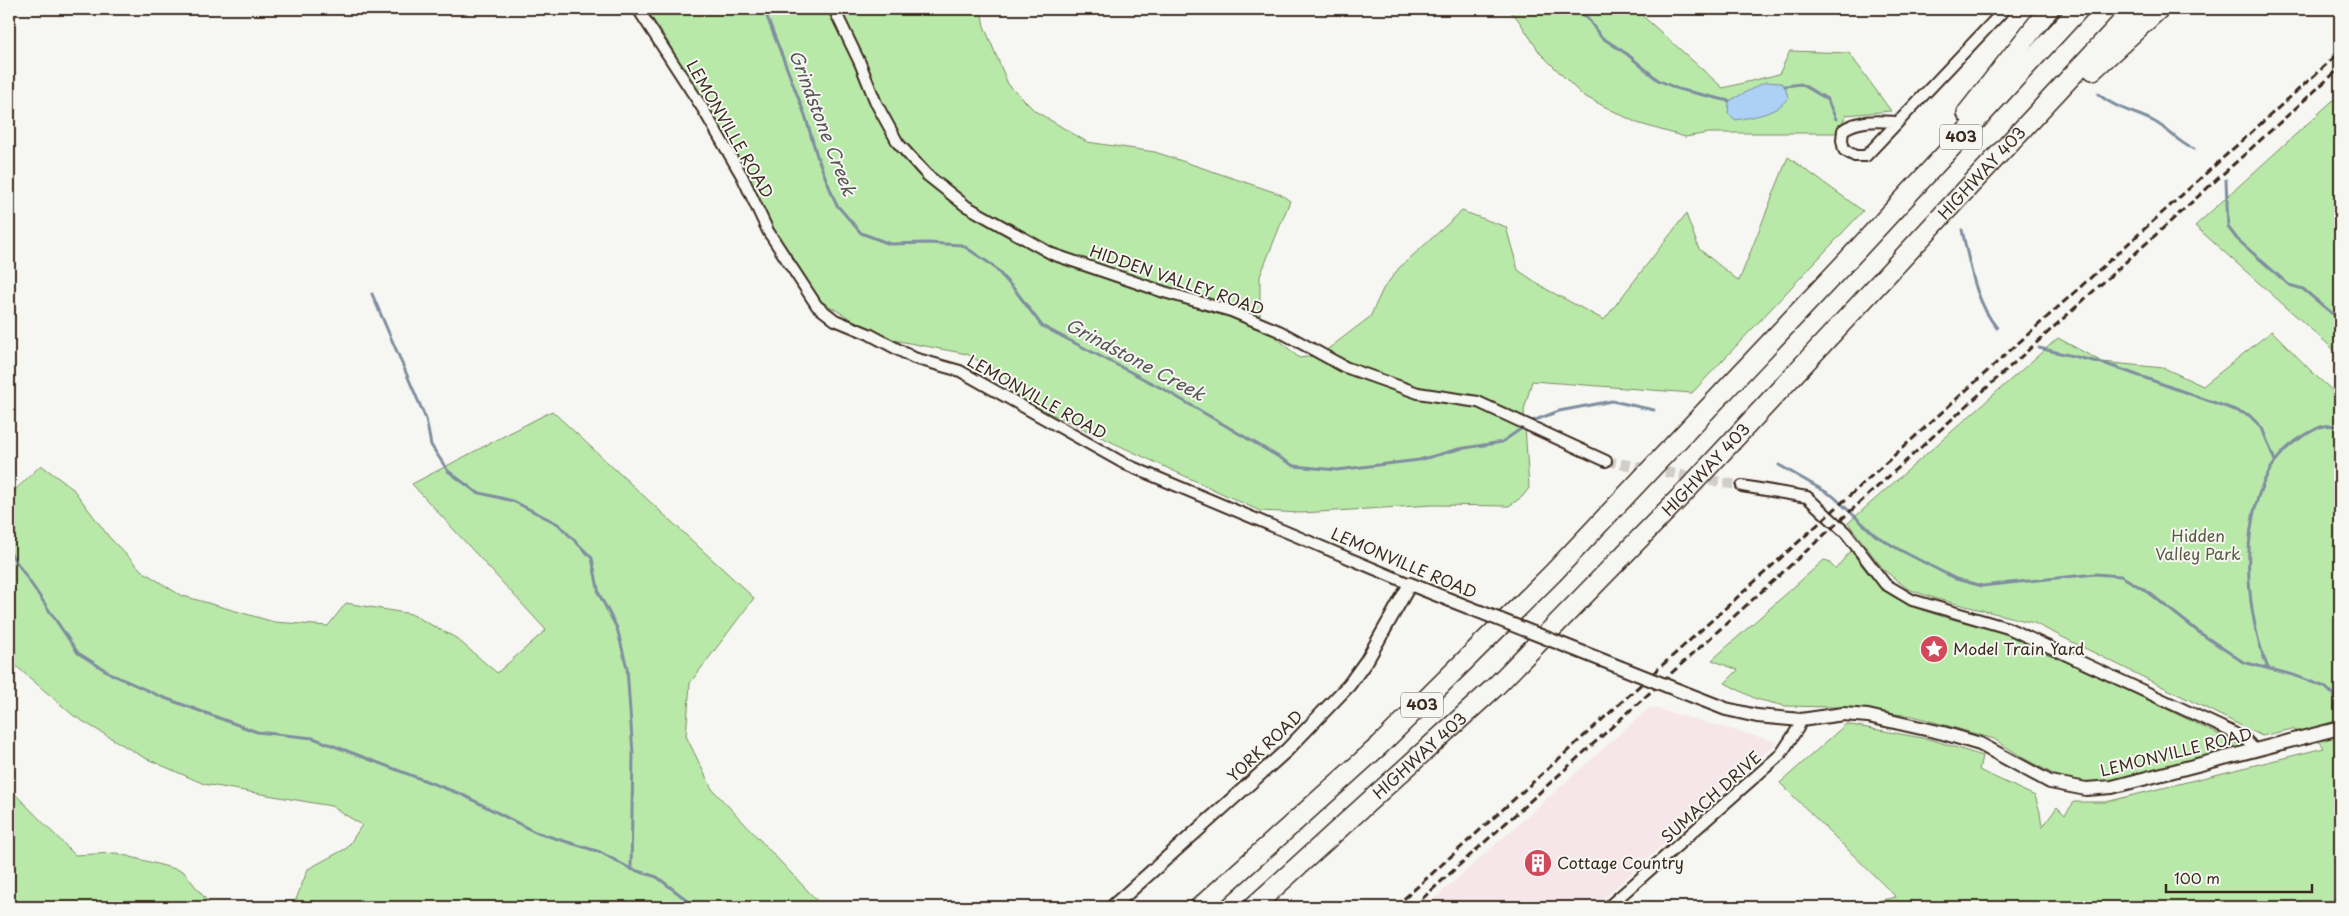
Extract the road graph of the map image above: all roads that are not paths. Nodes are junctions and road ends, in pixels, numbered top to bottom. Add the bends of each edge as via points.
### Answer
1 (638, 9) edge
2 (834, 9) edge
3 (2005, 9) edge
4 (2049, 9) edge
5 (2080, 9) edge
6 (2134, 9) edge
7 (2159, 9) edge
8 (1897, 122) junction
9 (1977, 179) junction
10 (1843, 265) junction
11 (1606, 462) tunnel mouth
12 (1742, 486) tunnel mouth
13 (1410, 584) junction
14 (1801, 720) junction
15 (2340, 728) edge
16 (2254, 749) junction
17 (1112, 907) edge
18 (1200, 907) edge
19 (1253, 907) edge
20 (1608, 907) edge

1 - 13 street, LEMONVILLE ROAD via 722,142 768,231 816,306 835,320 914,358 960,371 1125,464
2 - 11 street, HIDDEN VALLEY ROAD via 876,103 898,143 927,175 966,206 1052,254 1231,311 1279,331 1345,367 1418,393 1478,402
3 - 8 street
4 - 10 highway
5 - 10 highway, 403
6 - 9 highway, HIGHWAY 403 / 403
7 - 9 highway
8 - 8 street via 1852,124 1843,130 1844,150 1856,156 1866,156
9 - 19 highway, HIGHWAY 403 / 403 via 1683,494 1496,686
10 - 18 highway, 403 via 1467,661
12 - 16 street via 1807,497 1846,533 1885,584 1912,600 2008,628 2228,730 2245,739
13 - 14 street, LEMONVILLE ROAD, bridge via 1726,709
13 - 17 street, YORK ROAD via 1349,685 1287,750
14 - 16 street, LEMONVILLE ROAD via 1843,714 1868,716 1943,733 1980,744 2050,782 2086,789 2121,785
14 - 20 street, SUMACH DRIVE via 1781,754
15 - 16 street, LEMONVILLE ROAD

